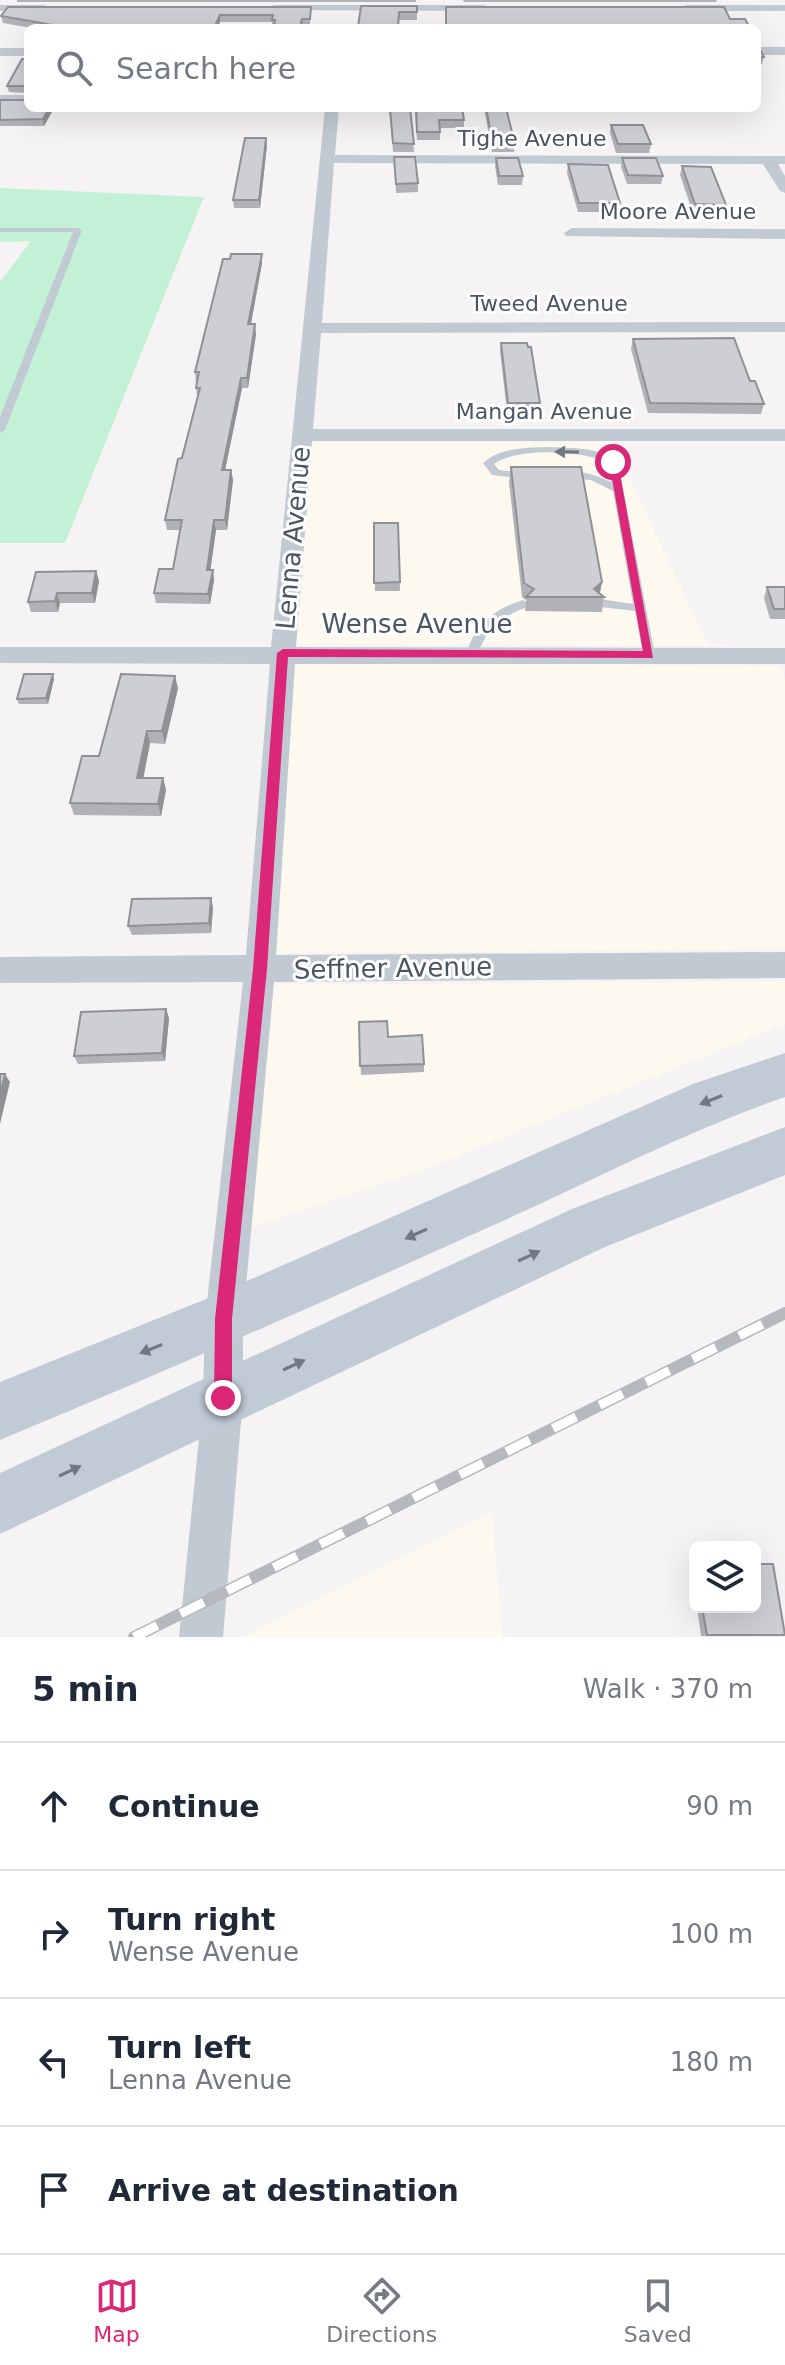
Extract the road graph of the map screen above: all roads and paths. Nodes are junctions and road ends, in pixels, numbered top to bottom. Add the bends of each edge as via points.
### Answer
1 (0, 8) edge
2 (62, 8) edge
3 (263, 8) edge
4 (499, 8) edge
5 (674, 8) edge
6 (785, 8) edge
7 (341, 9) edge
8 (761, 51) edge
9 (785, 51) edge
10 (0, 52) edge
11 (24, 52) edge
12 (0, 99) edge
13 (24, 99) edge
14 (332, 112) edge
15 (328, 159) junction
16 (768, 160) junction
17 (785, 160) edge
18 (785, 188) edge
19 (0, 230) edge
20 (572, 233) dead end
21 (785, 234) edge
22 (785, 327) edge
23 (312, 328) junction
24 (0, 430) edge
25 (303, 435) junction
26 (785, 435) edge
27 (619, 490) junction
28 (600, 603) edge
29 (523, 604) edge
30 (638, 608) junction
31 (283, 653) junction
32 (472, 654) junction
33 (649, 655) junction
34 (785, 656) edge
35 (1, 657) edge
36 (785, 965) edge
37 (260, 969) junction
38 (0, 970) edge
39 (785, 1075) edge
40 (785, 1151) edge
41 (224, 1319) junction
42 (223, 1398) junction
43 (0, 1411) edge
44 (0, 1504) edge
45 (201, 1637) edge

1 - 2 street
3 - 7 street
4 - 7 street
5 - 6 street
8 - 9 street
10 - 11 street
12 - 13 street
14 - 15 street, Lenna Avenue
15 - 16 street, Tighe Avenue
15 - 23 street, Lenna Avenue
16 - 17 street, Tighe Avenue
16 - 18 street
19 - 24 lane via 78,230
20 - 21 street, Moore Avenue
22 - 23 street, Tweed Avenue
23 - 25 street, Lenna Avenue
25 - 26 street, Mangan Avenue
25 - 31 street, Lenna Avenue
27 -> 27 lane via 613,462 594,452 504,452 488,463 507,476 586,476
27 - 30 lane
28 - 30 lane
29 - 32 lane via 485,624
30 - 33 lane
31 - 32 street, Wense Avenue
31 - 35 street, Wense Avenue
31 - 37 street, Lenna Avenue
32 - 33 street, Wense Avenue
33 - 34 street, Wense Avenue
36 - 37 street, Seffner Avenue
37 - 38 street, Seffner Avenue
37 - 41 street, Lenna Avenue
39 -> 41 main road via 710,1100
42 -> 40 main road via 590,1227
41 - 42 street, Lenna Avenue
41 -> 43 main road
44 -> 42 main road
42 - 45 street, Lenna Avenue

